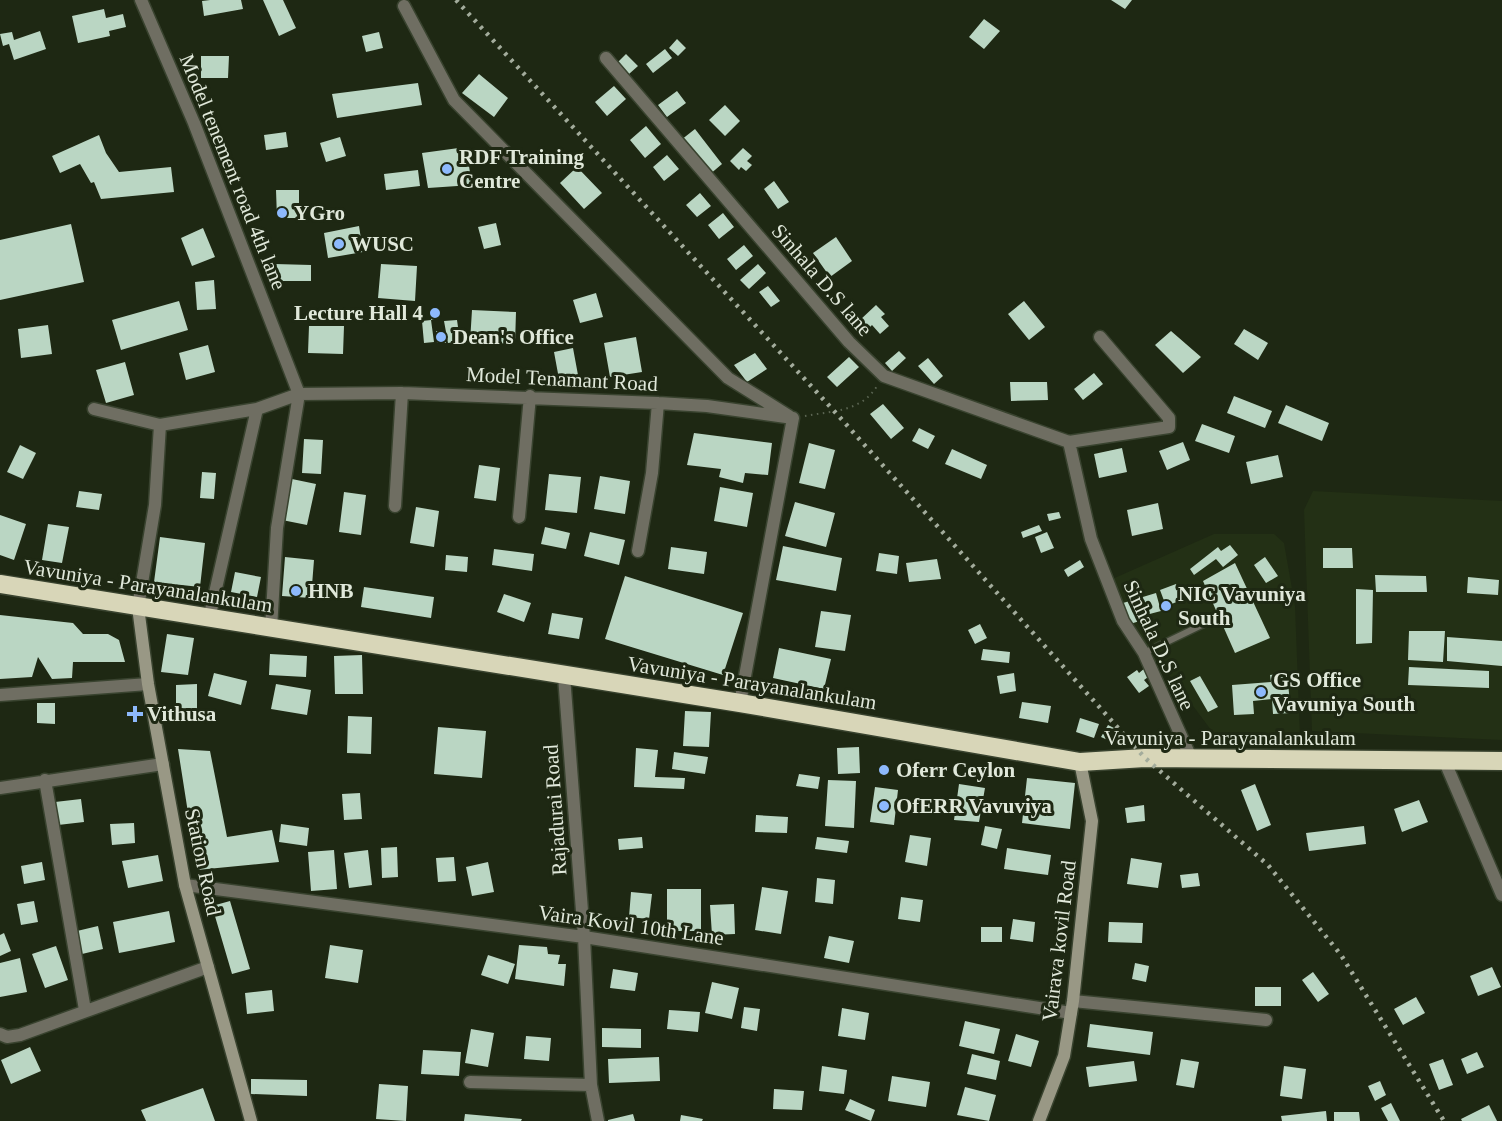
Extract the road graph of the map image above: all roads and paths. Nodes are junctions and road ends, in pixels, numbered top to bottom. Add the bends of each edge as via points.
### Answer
1 (141, 0) edge
2 (404, 6) dead end
3 (606, 57) dead end
4 (1100, 337) dead end
5 (884, 376) junction
6 (402, 393) junction
7 (299, 394) junction
8 (530, 396) junction
9 (658, 403) junction
10 (257, 409) junction
11 (94, 410) dead end
12 (793, 418) junction
13 (160, 425) junction
14 (1069, 442) junction
15 (394, 506) dead end
16 (519, 517) dead end
17 (638, 550) dead end
18 (0, 584) edge
19 (138, 607) junction
20 (209, 619) junction
21 (1210, 621) dead end
22 (271, 629) junction
23 (1144, 653) junction
24 (564, 676) junction
25 (148, 684) junction
26 (0, 694) edge
27 (740, 703) junction
28 (1191, 758) junction
29 (1502, 761) edge
30 (1080, 762) junction
31 (1445, 762) junction
32 (163, 764) junction
33 (45, 780) junction
34 (0, 788) edge
35 (185, 885) junction
36 (1502, 895) edge
37 (584, 937) junction
38 (208, 967) junction
39 (1072, 1007) junction
40 (85, 1010) junction
41 (1266, 1020) dead end
42 (0, 1034) edge
43 (470, 1082) dead end
44 (591, 1085) junction
45 (251, 1121) edge
46 (598, 1121) edge
47 (1039, 1121) edge

1 - 7 street, Model tenement road 4th lane via 194,123
2 - 12 street via 454,100 728,378
3 - 5 street, Sinhala D.S lane via 849,342
4 - 14 street, Sinhala D.S lane via 1169,418 1169,428
5 - 12 path via 874,392 855,406
5 - 14 street, Sinhala D.S lane
6 - 7 street, Model Tenamant Road
6 - 8 street, Model Tenamant Road
6 - 15 street
7 - 10 street, Model Tenamant Road
7 - 22 street via 277,528
8 - 9 street, Model Tenamant Road
8 - 16 street
9 - 12 street, Model Tenamant Road
9 - 17 street
10 - 13 street, Model Tenamant Road
10 - 20 street
11 - 13 street
12 - 27 street
13 - 19 street via 155,505
14 - 23 street, Sinhala D.S lane via 1090,539 1123,621
18 - 19 highway, Vavuniya - Parayanalankulam
19 - 20 highway, Vavuniya - Parayanalankulam
19 - 25 main road, Station Road
20 - 22 highway, Vavuniya - Parayanalankulam
21 - 23 lane
22 - 24 highway, Vavuniya - Parayanalankulam
23 - 28 street, Sinhala D.S lane
24 - 27 highway, Vavuniya - Parayanalankulam
24 - 37 street, Rajadurai Road
25 - 26 street
25 - 32 main road, Station Road
27 - 30 highway, Vavuniya - Parayanalankulam
28 - 30 highway, Vavuniya - Parayanalankulam
28 - 31 highway, Vavuniya - Parayanalankulam
29 - 31 highway, Vavuniya - Parayanalankulam
30 - 39 main road, Vairava kovil Road via 1092,821
31 - 36 street
32 - 33 street
32 - 35 main road, Station Road
33 - 34 street
33 - 40 street
35 - 37 street, Vaira Kovil 10th Lane
35 - 38 main road, Station Road
37 - 39 street, Vaira Kovil 10th Lane
37 - 44 street, Rajadurai Road
38 - 40 street
38 - 45 main road, Station Road
39 - 41 street, Vaira Kovil 10th Lane
39 - 47 main road, Vairava kovil Road via 1064,1056
40 - 42 street via 20,1035
43 - 44 street
44 - 46 street, Rajadurai Road

